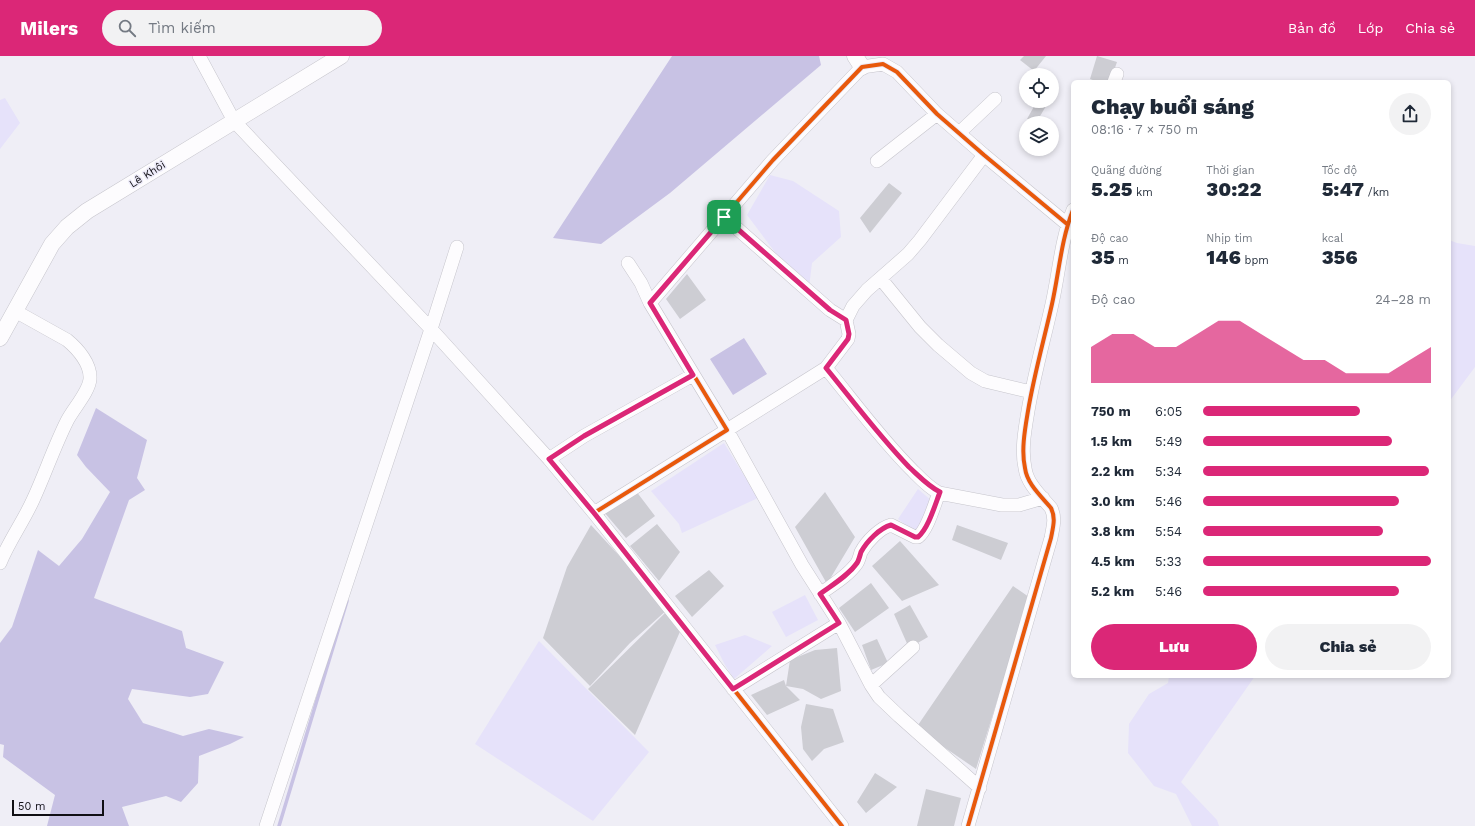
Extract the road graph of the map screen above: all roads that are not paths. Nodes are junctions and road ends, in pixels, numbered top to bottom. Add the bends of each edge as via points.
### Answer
1 (199, 56) edge
2 (341, 56) edge
3 (858, 61) edge
4 (995, 99) dead end
5 (937, 114) junction
6 (234, 121) junction
7 (959, 133) junction
8 (984, 155) junction
9 (877, 161) dead end
10 (1071, 215) edge
11 (724, 217) junction
12 (1067, 224) junction
13 (457, 247) dead end
14 (628, 263) dead end
15 (881, 279) junction
16 (650, 303) junction
17 (15, 311) junction
18 (846, 320) junction
19 (431, 329) junction
20 (0, 338) edge
21 (826, 368) junction
22 (693, 375) junction
23 (1031, 392) junction
24 (727, 430) junction
25 (549, 459) junction
26 (940, 492) junction
27 (1043, 498) junction
28 (594, 513) junction
29 (5, 538) edge
30 (0, 563) edge
31 (820, 594) junction
32 (839, 623) junction
33 (913, 647) dead end
34 (871, 685) junction
35 (733, 689) junction
36 (980, 788) junction
37 (266, 826) edge
38 (842, 826) edge
39 (968, 826) edge

1 - 6 street
2 - 6 street, Lê Khôi
3 - 5 street via 883,64 892,69
3 - 11 street
4 - 7 street
5 - 7 street
5 - 9 street
6 - 17 street, Lê Khôi via 87,211 67,227 52,244
6 - 19 street
7 - 8 street
8 - 12 street
8 - 15 street via 929,229 908,254
10 - 12 street
11 - 16 street
11 - 18 street via 830,310
12 - 23 street
13 - 19 street
14 - 16 street
15 - 18 street via 853,306
15 - 23 street via 920,327 971,373 985,381
16 - 22 street
17 - 20 street, Lê Khôi
17 - 29 street via 74,346 81,354 90,379 87,389 66,421 32,501
18 - 21 street via 848,339
19 - 25 street
19 - 37 street
21 - 24 street
21 - 26 street via 893,450 929,486
22 - 24 street
22 - 25 street via 584,436
23 - 27 street via 1024,467 1028,481
24 - 28 street
24 - 31 street
25 - 28 street
26 - 27 street via 1002,505 1019,505
26 - 31 street via 921,535 915,537 891,525 887,526 865,547 857,563 848,573
27 - 36 street via 1054,513 1051,538
28 - 35 street
29 - 30 street
31 - 32 street
32 - 34 street
32 - 35 street
33 - 34 street
34 - 36 street via 879,697 899,716
35 - 38 street
36 - 39 street

